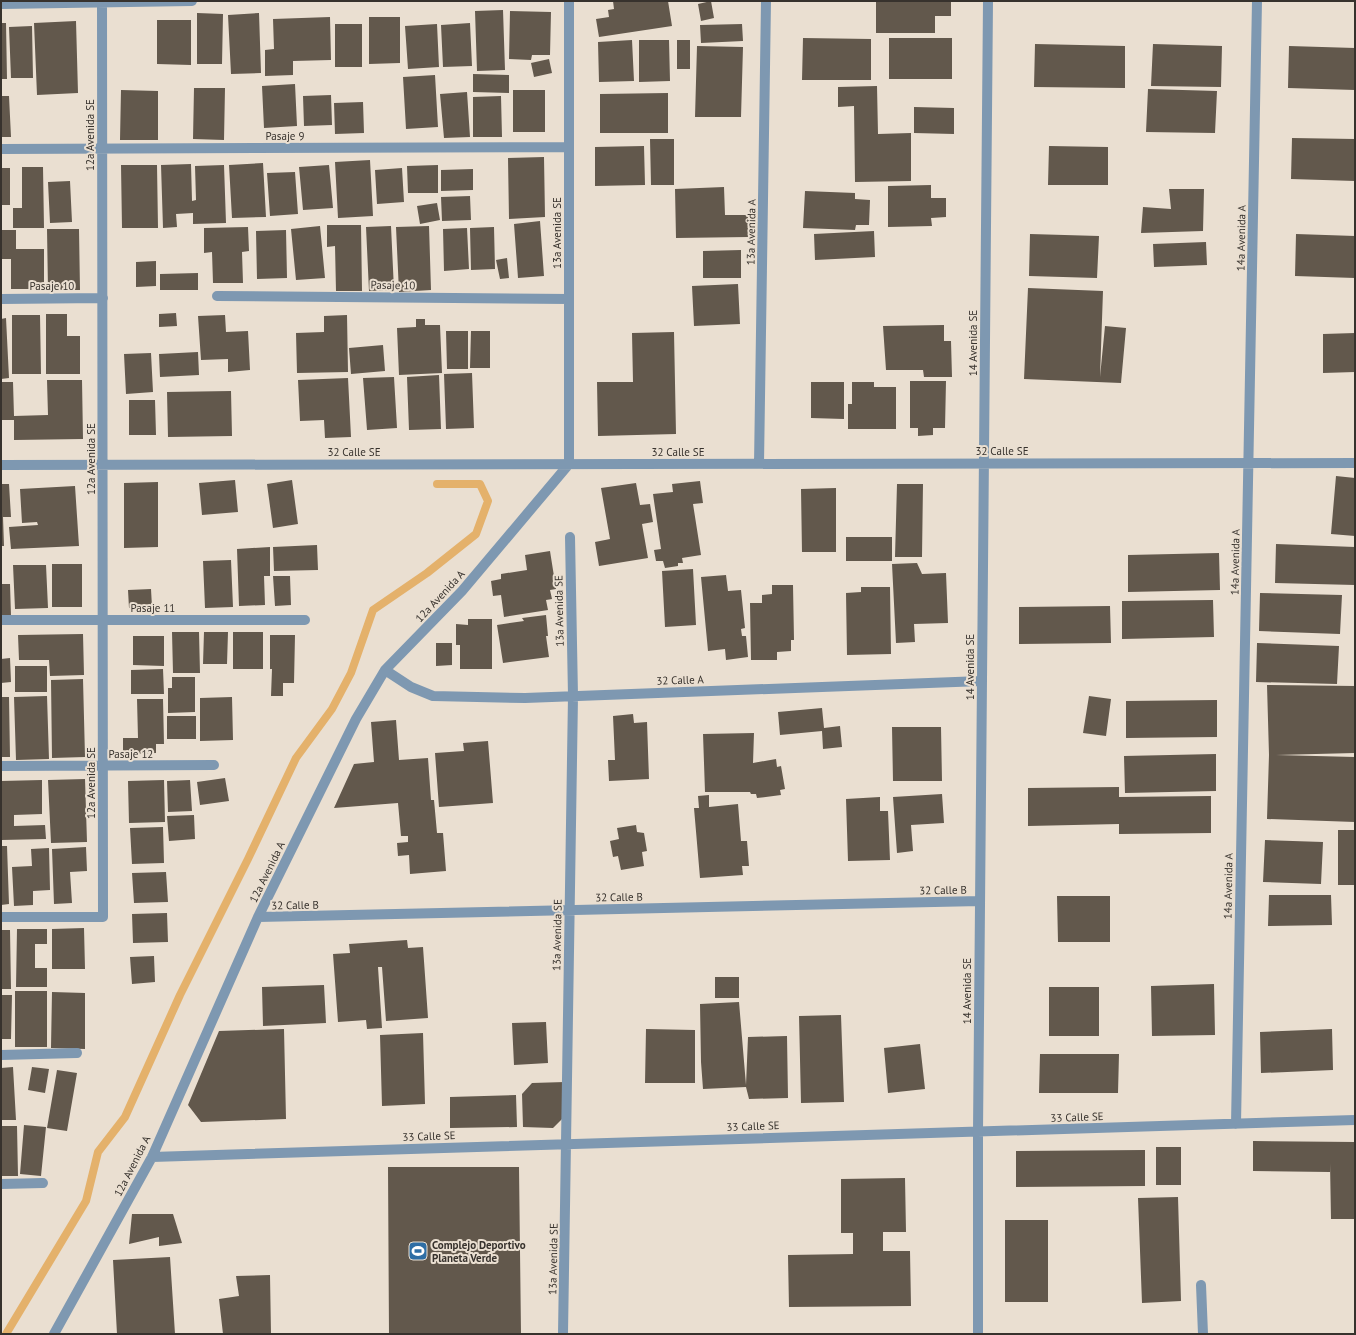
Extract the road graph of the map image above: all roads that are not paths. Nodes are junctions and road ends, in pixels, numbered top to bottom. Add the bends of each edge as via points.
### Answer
1 (192, 1) edge
2 (569, 1) edge
3 (766, 1) edge
4 (988, 1) edge
5 (1257, 1) edge
6 (102, 2) edge
7 (1, 4) edge
8 (569, 147) junction
9 (102, 149) junction
10 (1, 150) edge
11 (217, 296) dead end
12 (103, 298) junction
13 (1, 299) edge
14 (570, 299) junction
15 (984, 463) junction
16 (1248, 463) junction
17 (1355, 463) edge
18 (570, 464) junction
19 (759, 464) junction
20 (1, 465) edge
21 (103, 465) junction
22 (570, 537) dead end
23 (1, 620) edge
24 (103, 620) junction
25 (305, 620) dead end
26 (385, 670) junction
27 (982, 681) junction
28 (573, 696) junction
29 (214, 765) dead end
30 (1, 766) edge
31 (103, 766) junction
32 (980, 901) junction
33 (570, 910) junction
34 (1, 917) edge
35 (258, 917) junction
36 (77, 1053) dead end
37 (1, 1055) edge
38 (1355, 1120) edge
39 (1236, 1124) junction
40 (978, 1132) junction
41 (566, 1144) junction
42 (152, 1157) junction
43 (43, 1183) dead end
44 (1, 1184) edge
45 (1201, 1285) dead end
46 (54, 1334) edge
47 (563, 1334) edge
48 (978, 1334) edge
49 (1203, 1334) edge

1 - 6 street
2 - 8 street, 13a Avenida SE
3 - 19 street, 13a Avenida A
4 - 15 street, 14 Avenida SE
5 - 16 street, 14a Avenida A
6 - 7 street
6 - 9 street, 12a Avenida SE
8 - 9 street, Pasaje 9
8 - 14 street, 13a Avenida SE
9 - 10 street, Pasaje 9
9 - 12 street, 12a Avenida SE
11 - 14 street, Pasaje 10
12 - 13 street, Pasaje 10
12 - 21 street, 12a Avenida SE
14 - 18 street, 13a Avenida SE
15 - 16 street, 32 Calle SE
15 - 19 street, 32 Calle SE
15 - 27 street, 14 Avenida SE
16 - 17 street, 32 Calle SE
16 - 39 street, 14a Avenida A
18 - 19 street, 32 Calle SE
18 - 21 street, 32 Calle SE
18 - 26 street, 12a Avenida A via 462,591
20 - 21 street, 32 Calle SE
21 - 24 street, 12a Avenida SE
22 - 28 street, 13a Avenida SE
23 - 24 street, Pasaje 11
24 - 25 street, Pasaje 11
24 - 31 street, 12a Avenida SE
26 - 28 street, 32 Calle A via 410,687 433,696
26 - 35 street, 12a Avenida A via 356,719
27 - 28 street, 32 Calle A
27 - 32 street, 14 Avenida SE
28 - 33 street, 13a Avenida SE
29 - 31 street, Pasaje 12
30 - 31 street, Pasaje 12
31 - 34 street, 12a Avenida SE via 103,917
32 - 33 street, 32 Calle B
32 - 40 street, 14 Avenida SE
33 - 35 street, 32 Calle B
33 - 41 street, 13a Avenida SE
35 - 42 street, 12a Avenida A
36 - 37 street
38 - 39 street, 33 Calle SE
39 - 40 street, 33 Calle SE
40 - 41 street, 33 Calle SE
40 - 48 street, 14 Avenida SE
41 - 42 street, 33 Calle SE
41 - 47 street, 13a Avenida SE
42 - 46 street, 12a Avenida A
43 - 44 street
45 - 49 street

